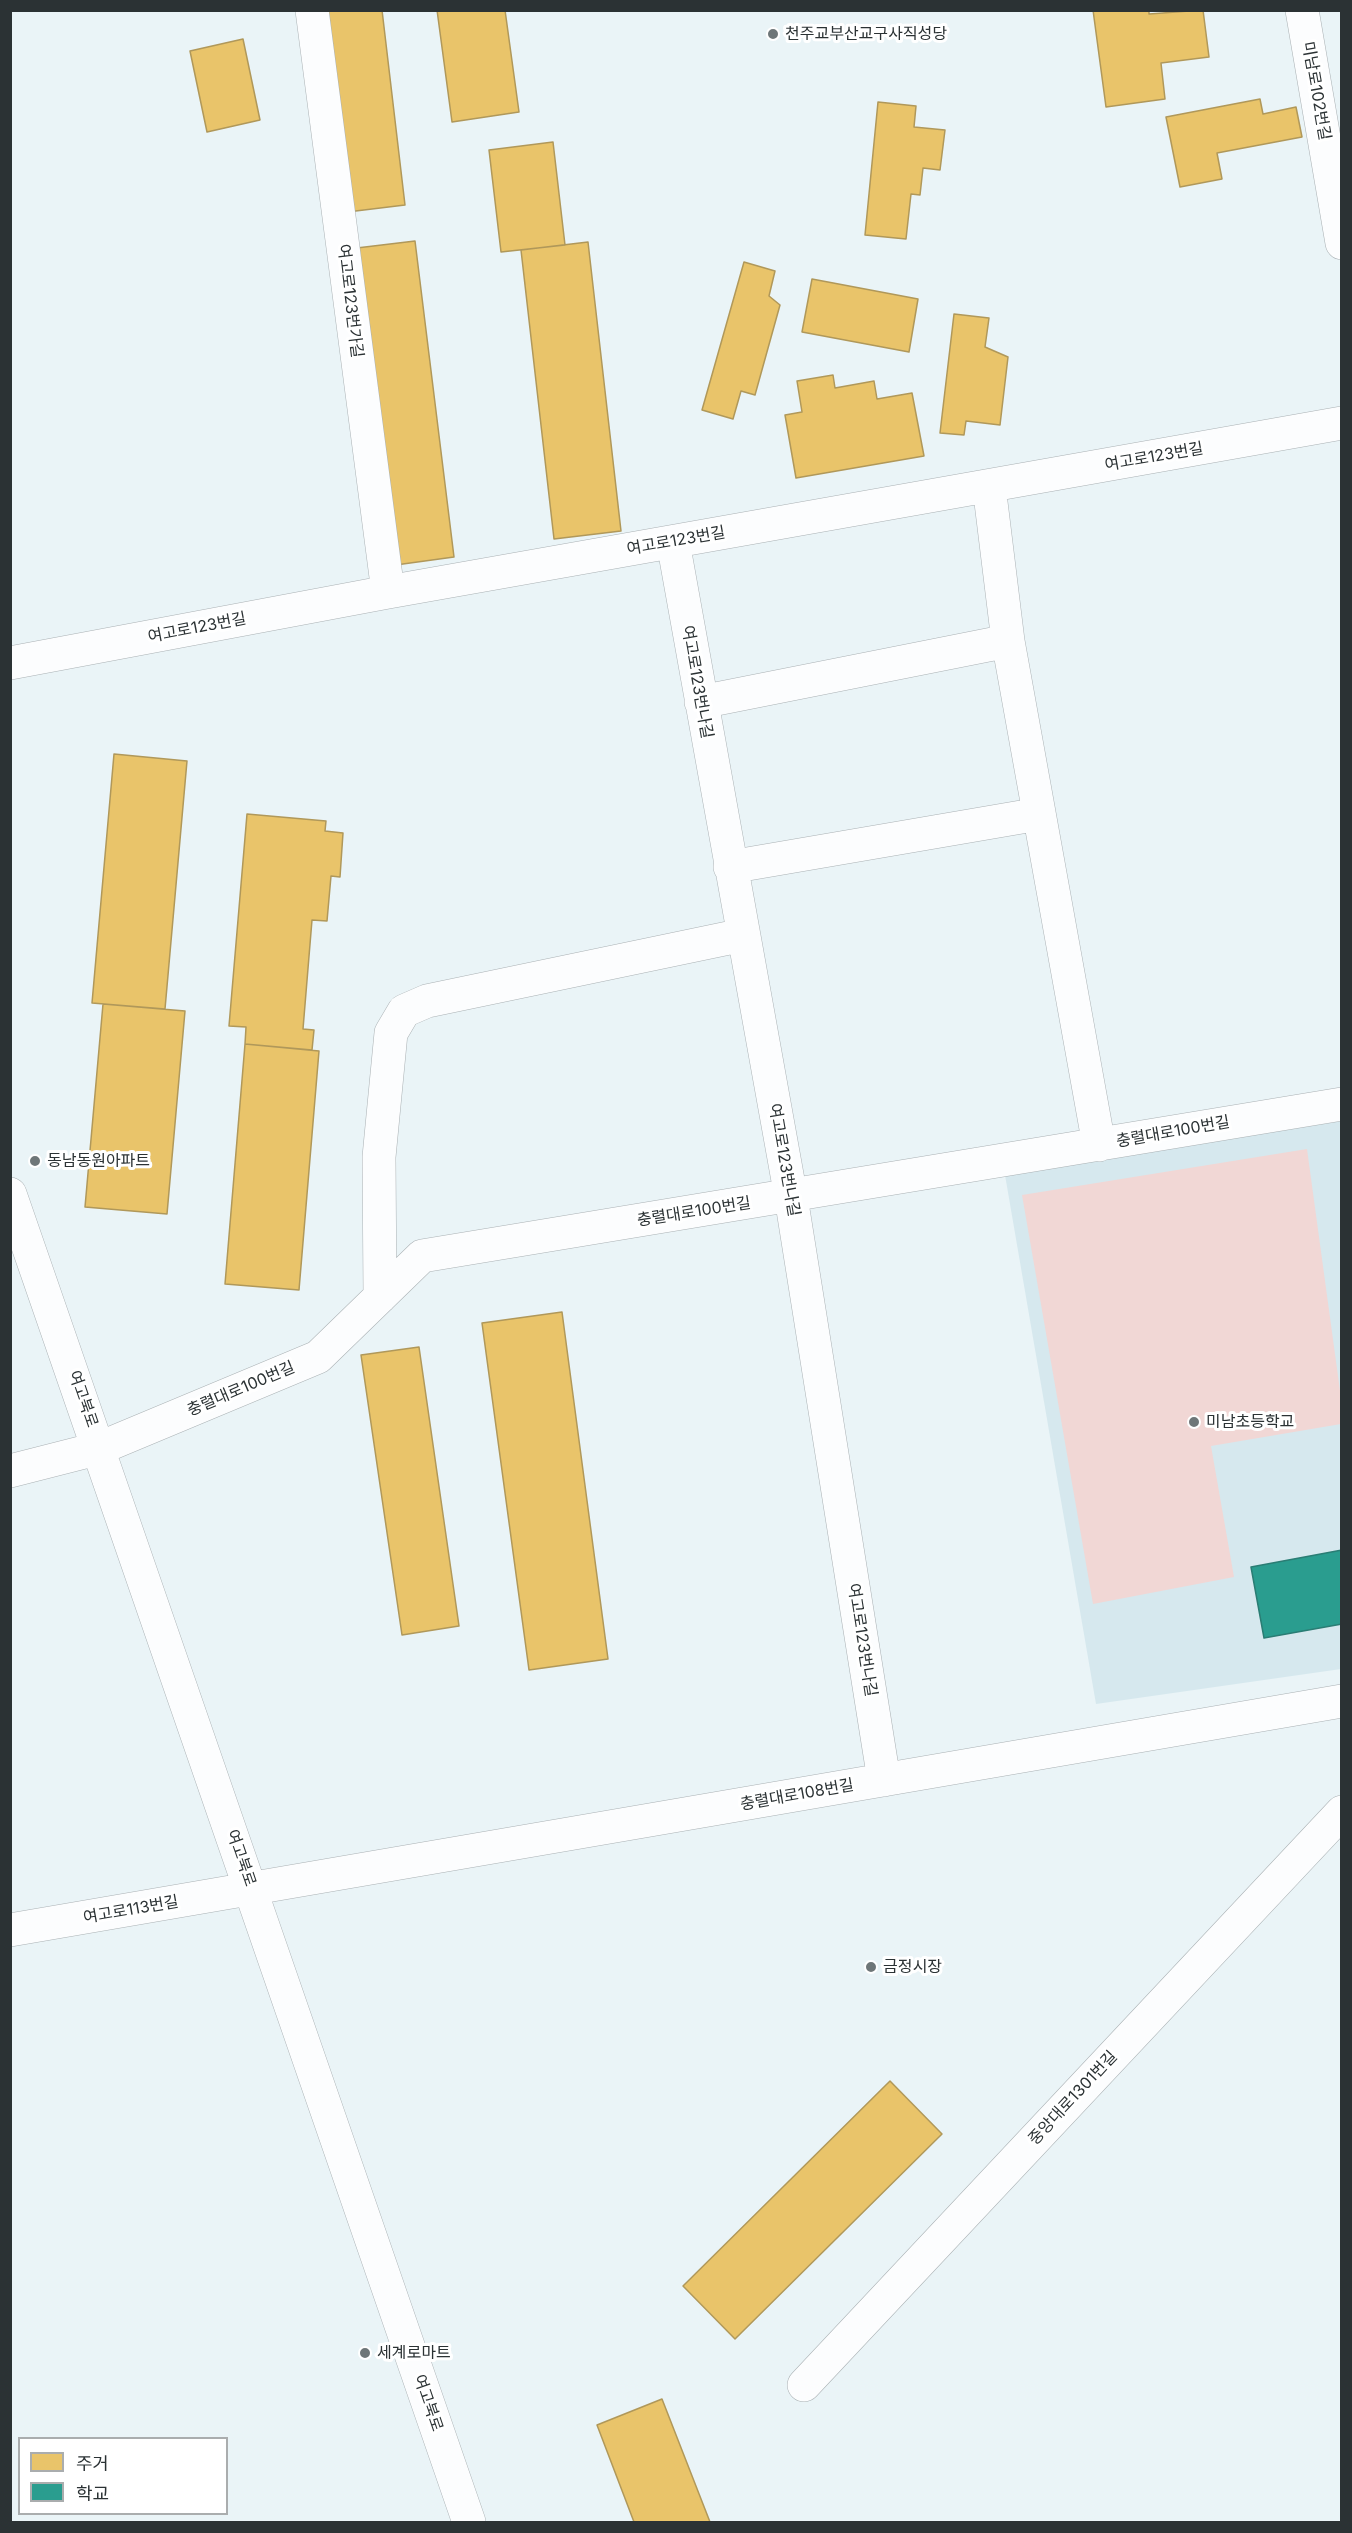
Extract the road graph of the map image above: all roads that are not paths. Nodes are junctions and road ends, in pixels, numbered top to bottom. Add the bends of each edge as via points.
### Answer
1 (312, 10) edge
2 (1302, 10) edge
3 (1341, 243) edge
4 (1341, 423) edge
5 (989, 486) junction
6 (672, 542) junction
7 (388, 592) junction
8 (1008, 641) junction
9 (10, 663) edge
10 (701, 702) junction
11 (1039, 814) junction
12 (730, 867) junction
13 (743, 935) junction
14 (1341, 1104) edge
15 (1099, 1145) junction
16 (10, 1194) edge
17 (790, 1197) junction
18 (380, 1297) junction
19 (100, 1448) junction
20 (10, 1471) edge
21 (1341, 1701) edge
22 (884, 1780) junction
23 (1341, 1812) edge
24 (252, 1889) junction
25 (10, 1930) edge
26 (804, 2385) dead end
27 (469, 2523) edge

1 - 7 street, 여고로123번가길
2 - 3 street, 미남로102번길
4 - 5 street, 여고로123번길
5 - 6 street, 여고로123번길
5 - 8 street
6 - 7 street, 여고로123번길
6 - 10 street, 여고로123번나길
7 - 9 street, 여고로123번길
8 - 10 street
8 - 11 street
10 - 12 street, 여고로123번나길
11 - 12 street
11 - 15 street
12 - 13 street, 여고로123번나길
13 - 17 street, 여고로123번나길
13 - 18 street via 427,1001 404,1011 391,1033 379,1157
14 - 15 street, 충렬대로100번길
15 - 17 street, 충렬대로100번길
16 - 19 street, 여고북로
17 - 18 street, 충렬대로100번길 via 422,1256
17 - 22 street, 여고로123번나길
18 - 19 street, 충렬대로100번길 via 318,1357
19 - 20 street, 충렬대로100번길
19 - 24 street, 여고북로
21 - 22 street, 충렬대로108번길
22 - 24 street, 충렬대로108번길
23 - 26 street, 중앙대로1301번길
24 - 25 street, 여고로113번길
24 - 27 street, 여고북로

